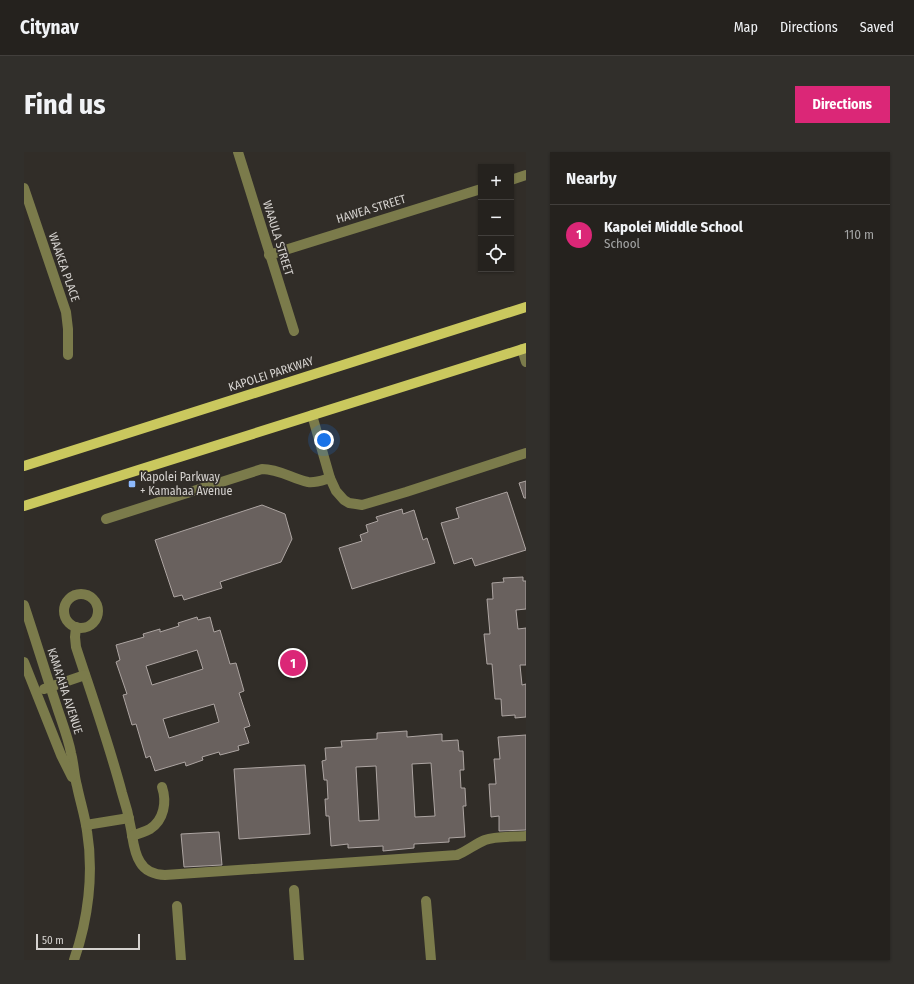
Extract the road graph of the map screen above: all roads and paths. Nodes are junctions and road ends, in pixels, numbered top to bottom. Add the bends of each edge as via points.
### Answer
1 (238, 152) edge
2 (526, 175) edge
3 (514, 179) edge
4 (24, 188) edge
5 (478, 190) edge
6 (270, 255) junction
7 (526, 307) edge
8 (294, 332) dead end
9 (524, 349) edge
10 (68, 356) dead end
11 (526, 362) edge
12 (312, 415) junction
13 (526, 453) edge
14 (24, 466) edge
15 (330, 478) junction
16 (24, 506) edge
17 (106, 519) dead end
18 (24, 605) edge
19 (76, 627) dead end
20 (24, 662) edge
21 (85, 675) junction
22 (50, 687) junction
23 (36, 692) junction
24 (76, 786) junction
25 (162, 787) dead end
26 (128, 818) junction
27 (86, 825) junction
28 (132, 836) junction
29 (526, 836) edge
30 (294, 890) dead end
31 (426, 901) dead end
32 (177, 906) dead end
33 (74, 960) edge
34 (181, 960) edge
35 (299, 960) edge
36 (430, 960) edge

1 - 6 street, WAAULA STREET
2 - 3 street
4 - 10 street, WAAKEA PLACE via 66,312
5 - 6 street, HAWEA STREET
6 - 8 street, WAAULA STREET
7 - 14 main road, KAPOLEI PARKWAY
9 - 11 street
9 - 12 main road
12 - 15 street
12 - 16 main road
13 - 15 street via 362,505 349,503 339,496
15 - 17 street via 309,482 277,471 262,469
18 - 22 street, KAMA'AHA AVENUE
19 - 21 street via 75,642
20 - 23 street, KAMA'AHA AVENUE
21 - 22 street
21 - 26 street
22 - 23 street
22 - 24 street, KAMA'AHA AVENUE via 71,752
23 - 24 street, KAMA'AHA AVENUE
24 - 27 street, KAMA'AHA AVENUE
25 - 28 street via 165,800 160,818 150,828
26 - 27 street
26 - 28 street
27 - 33 street, KAMA'AHA AVENUE via 90,855 88,902
28 - 29 street via 140,862 144,868 158,875 457,855 490,839
30 - 35 street
31 - 36 street
32 - 34 street

